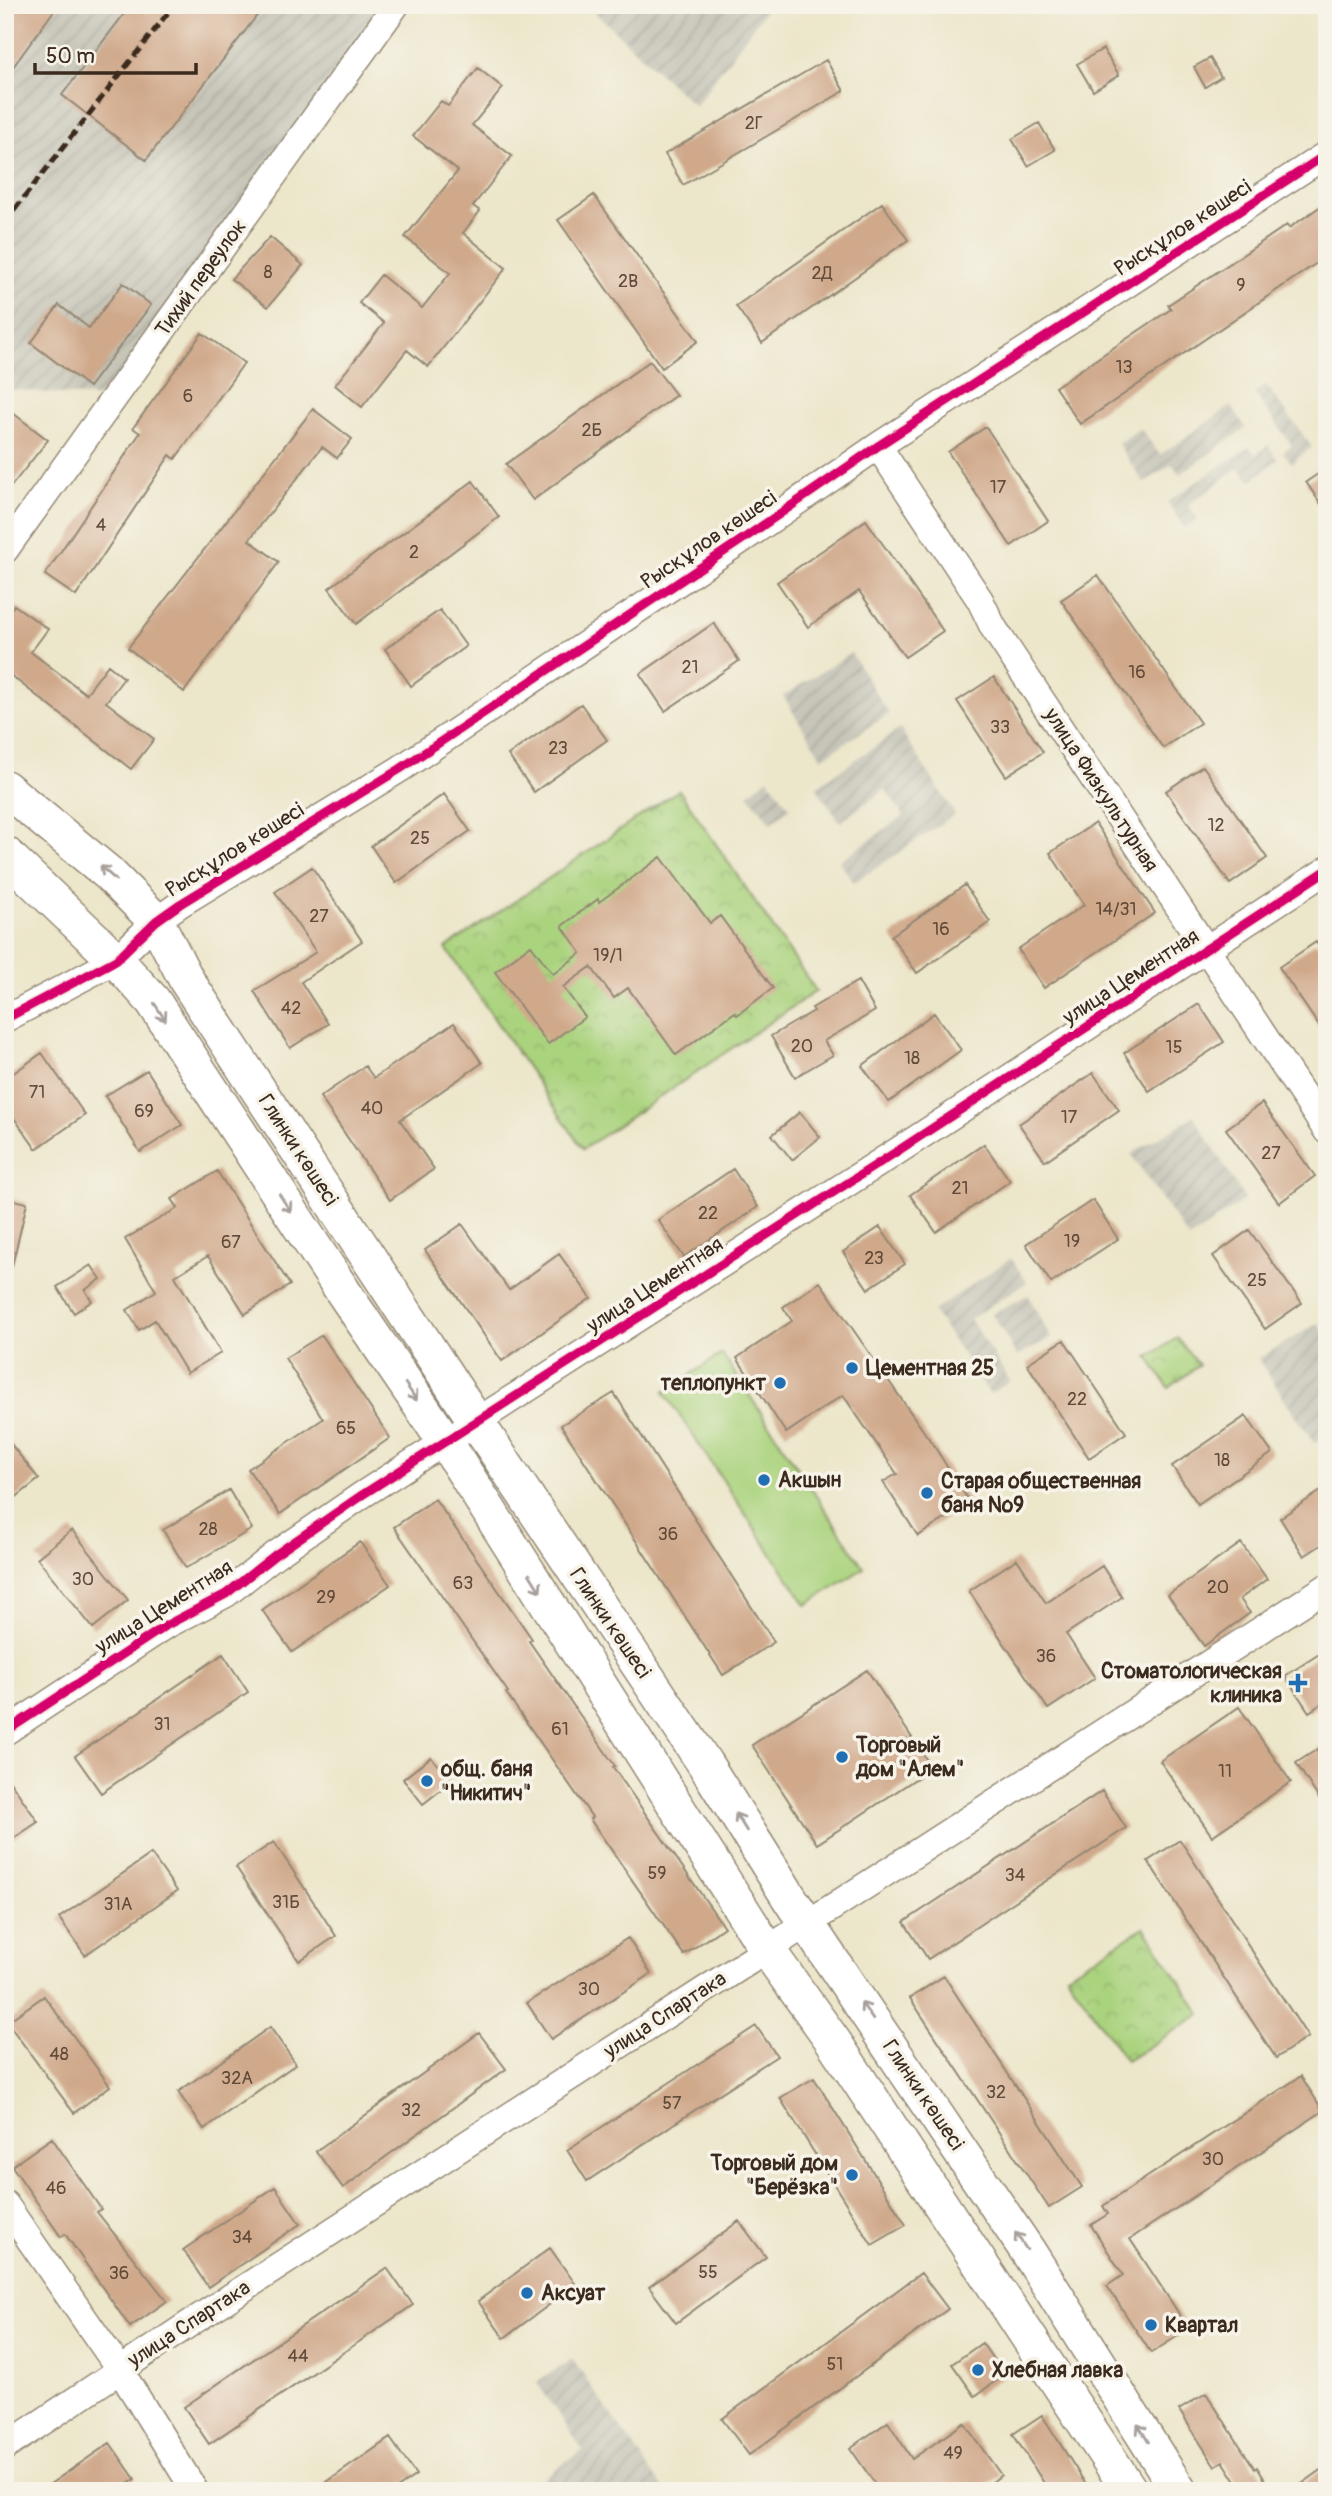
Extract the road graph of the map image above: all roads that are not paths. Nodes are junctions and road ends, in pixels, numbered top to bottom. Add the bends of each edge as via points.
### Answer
1 (396, 5) edge
2 (1327, 154) edge
3 (878, 446) junction
4 (5, 550) edge
5 (5, 788) edge
6 (5, 854) edge
7 (1327, 870) edge
8 (156, 921) junction
9 (1205, 950) junction
10 (116, 960) junction
11 (5, 1019) edge
12 (1327, 1131) edge
13 (477, 1423) junction
14 (446, 1443) junction
15 (1327, 1587) edge
16 (5, 1732) edge
17 (807, 1923) junction
18 (766, 1948) junction
19 (5, 2204) edge
20 (120, 2370) junction
21 (5, 2447) edge
22 (195, 2491) edge
23 (1130, 2491) edge
24 (1179, 2491) edge

1 - 4 street, Тихий переулок
2 - 3 street, Рысқұлов көшесі
3 - 8 street, Рысқұлов көшесі via 400,768
3 - 9 street, улица Физкультурная
8 -> 5 main road, Глинки көшесі via 108,873
6 - 10 main road, Глинки көшесі
7 - 9 street, улица Цементная
8 - 10 street, Рысқұлов көшесі
8 - 13 main road, Глинки көшесі via 187,981
9 - 12 street, улица Физкультурная
9 - 13 street, улица Цементная
10 - 11 street, Рысқұлов көшесі
10 -> 14 main road, Глинки көшесі via 153,1001
13 - 14 street, улица Цементная
17 -> 13 main road, Глинки көшесі
14 - 16 street, улица Цементная via 362,1495 226,1594 167,1625
14 -> 18 main road, Глинки көшесі
15 - 17 street, улица Спартака
17 - 18 street, улица Спартака
24 -> 17 main road, Глинки көшесі via 1029,2253
18 - 20 street, улица Спартака
18 - 23 main road, Глинки көшесі via 833,2041
19 - 20 street
20 - 21 street, улица Спартака
20 - 22 street

